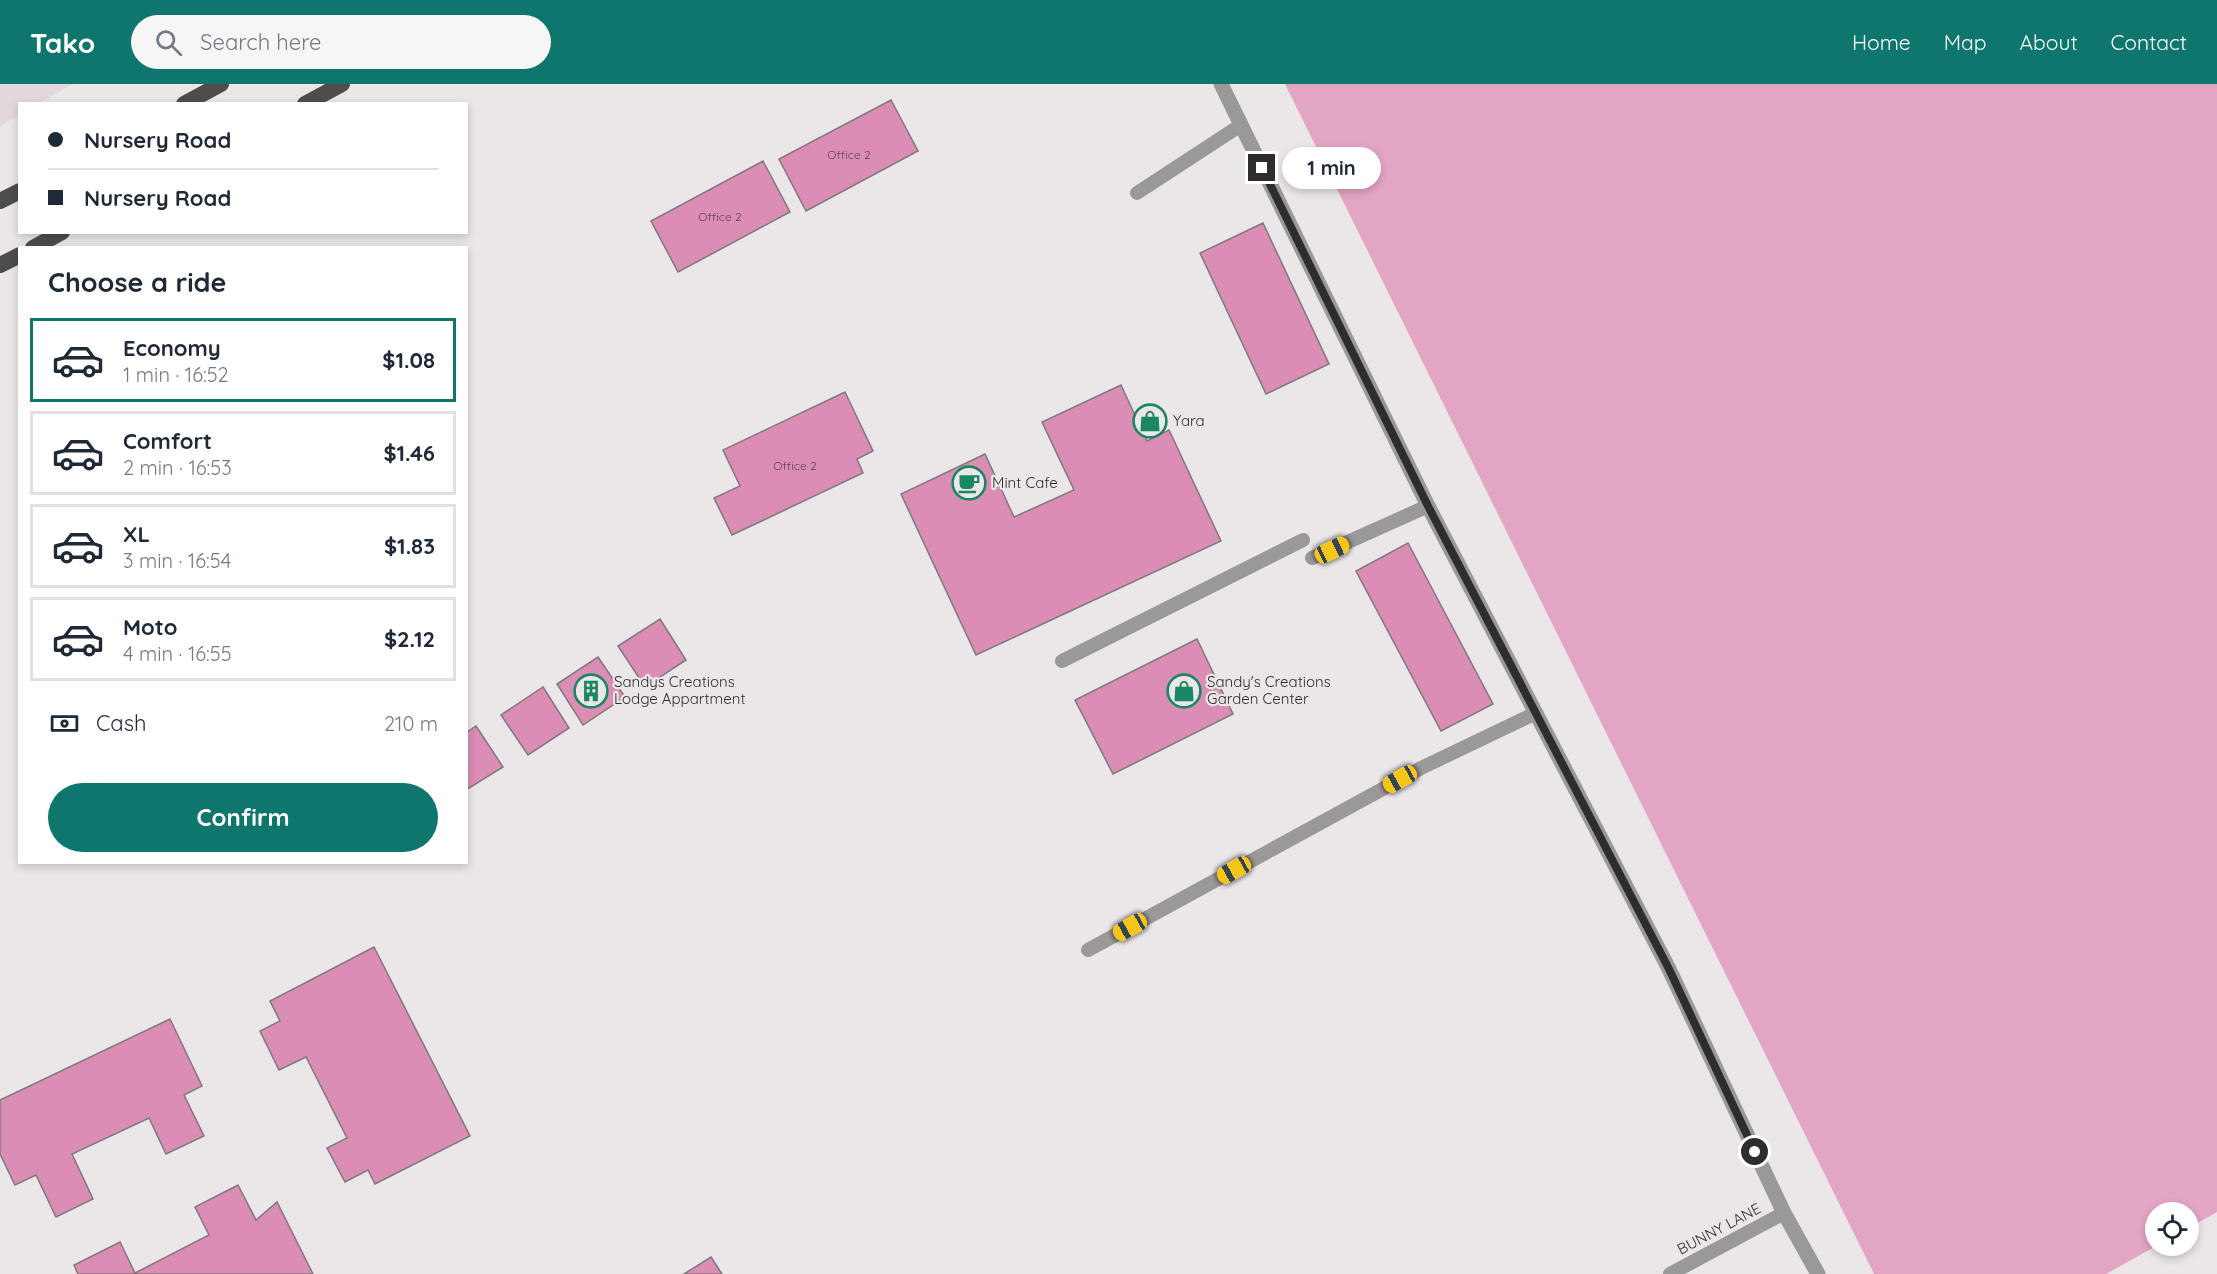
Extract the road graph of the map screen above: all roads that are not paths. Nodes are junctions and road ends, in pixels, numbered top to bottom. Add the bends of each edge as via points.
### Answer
1 (221, 84) edge
2 (342, 84) edge
3 (1221, 84) edge
4 (188, 102) edge
5 (309, 102) edge
6 (1241, 125) junction
7 (18, 192) edge
8 (1137, 193) dead end
9 (0, 201) edge
10 (58, 234) edge
11 (37, 246) edge
12 (18, 256) edge
13 (0, 265) edge
14 (1428, 506) junction
15 (1303, 540) dead end
16 (1312, 558) dead end
17 (1062, 661) dead end
18 (1536, 713) junction
19 (1088, 950) dead end
20 (1784, 1213) junction
21 (1670, 1274) edge
22 (1818, 1274) edge

1 - 4 highway
2 - 5 highway
3 - 6 street
6 - 8 lane
6 - 14 street
7 - 9 highway
10 - 11 highway
12 - 13 highway
14 - 16 lane
14 - 18 street
15 - 17 lane
18 - 19 lane via 1421,768
18 - 20 street via 1669,969
20 - 21 lane, BUNNY LANE
20 - 22 street

